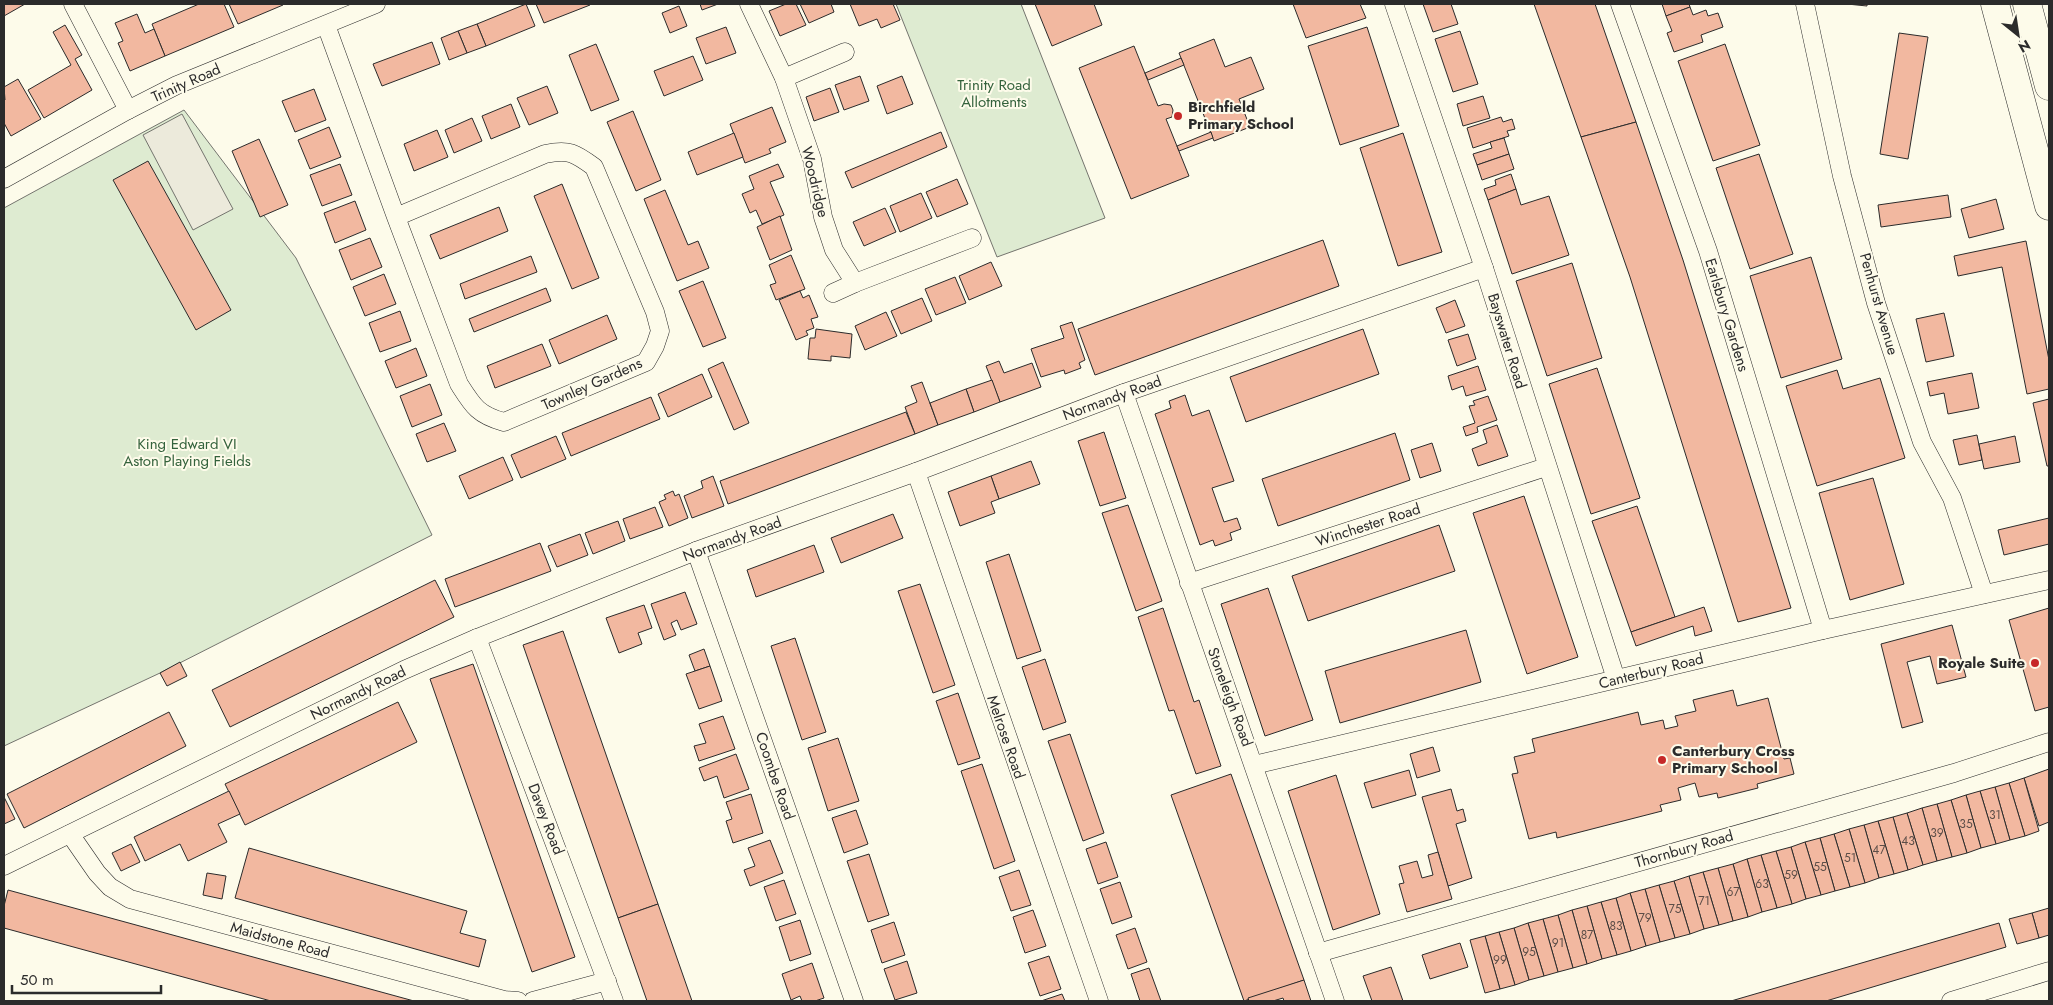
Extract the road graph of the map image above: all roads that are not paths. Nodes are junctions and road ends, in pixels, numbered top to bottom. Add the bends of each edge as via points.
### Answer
1 (73, 4) edge
2 (376, 4) edge
3 (749, 4) edge
4 (1394, 4) edge
5 (1620, 4) edge
6 (1805, 4) edge
7 (1995, 4) edge
8 (2028, 4) edge
9 (326, 25) junction
10 (845, 52) dead end
11 (784, 78) junction
12 (2049, 86) edge
13 (128, 110) junction
14 (4, 179) edge
15 (2049, 206) edge
16 (396, 217) junction
17 (972, 238) dead end
18 (1484, 268) junction
19 (855, 283) junction
20 (833, 293) dead end
21 (1124, 393) junction
22 (1546, 467) junction
23 (916, 472) junction
24 (696, 551) junction
25 (2049, 580) edge
26 (1189, 583) junction
27 (1984, 594) junction
28 (1823, 630) junction
29 (477, 638) junction
30 (1616, 680) junction
31 (2049, 742) edge
32 (1254, 765) junction
33 (70, 834) junction
34 (4, 866) edge
35 (1318, 953) junction
36 (2049, 971) edge
37 (607, 981) junction
38 (518, 1001) edge
39 (533, 1001) edge
40 (614, 1001) edge
41 (854, 1001) edge
42 (1099, 1001) edge
43 (1335, 1001) edge
44 (1951, 1001) edge

1 - 13 street
2 - 9 street, Trinity Road
3 - 11 street, Woodridge
4 - 18 street, Bayswater Road
5 - 28 street, Earlsbury Gardens via 1708,251
6 - 27 street, Penhurst Avenue via 1842,176 1876,303 1922,442 1952,498
7 - 15 highway
8 - 12 highway
9 - 13 street, Trinity Road via 177,85
9 - 16 street, Townley Gardens
10 - 11 street
11 - 19 street, Woodridge via 812,158 823,217 834,250
13 - 14 street, Trinity Road
16 - 16 street, Townley Gardens via 459,384 474,408 487,418 504,422 629,370 646,362 655,346 660,331 654,312 594,168 576,154 561,150 545,154
17 - 19 street
18 - 21 street, Normandy Road
18 - 22 street, Bayswater Road
19 - 20 street
21 - 23 street, Normandy Road
21 - 26 street, Stoneleigh Road
22 - 26 street, Winchester Road
22 - 30 street, Bayswater Road
23 - 24 street, Normandy Road
23 - 42 street, Melrose Road
24 - 29 street, Normandy Road
24 - 41 street, Coombe Road
25 - 27 street, Canterbury Road
26 - 32 street, Stoneleigh Road
27 - 28 street, Canterbury Road
28 - 30 street, Canterbury Road
29 - 33 street, Normandy Road via 404,670
29 - 37 street, Davey Road
30 - 32 street, Canterbury Road
31 - 35 street, Thornbury Road via 1944,776
32 - 35 street, Stoneleigh Road
33 - 34 street, Normandy Road
33 - 38 street, Maidstone Road via 96,873 130,900 504,1000
35 - 43 street, Stoneleigh Road
36 - 44 street
37 - 39 street
37 - 40 street, Davey Road

